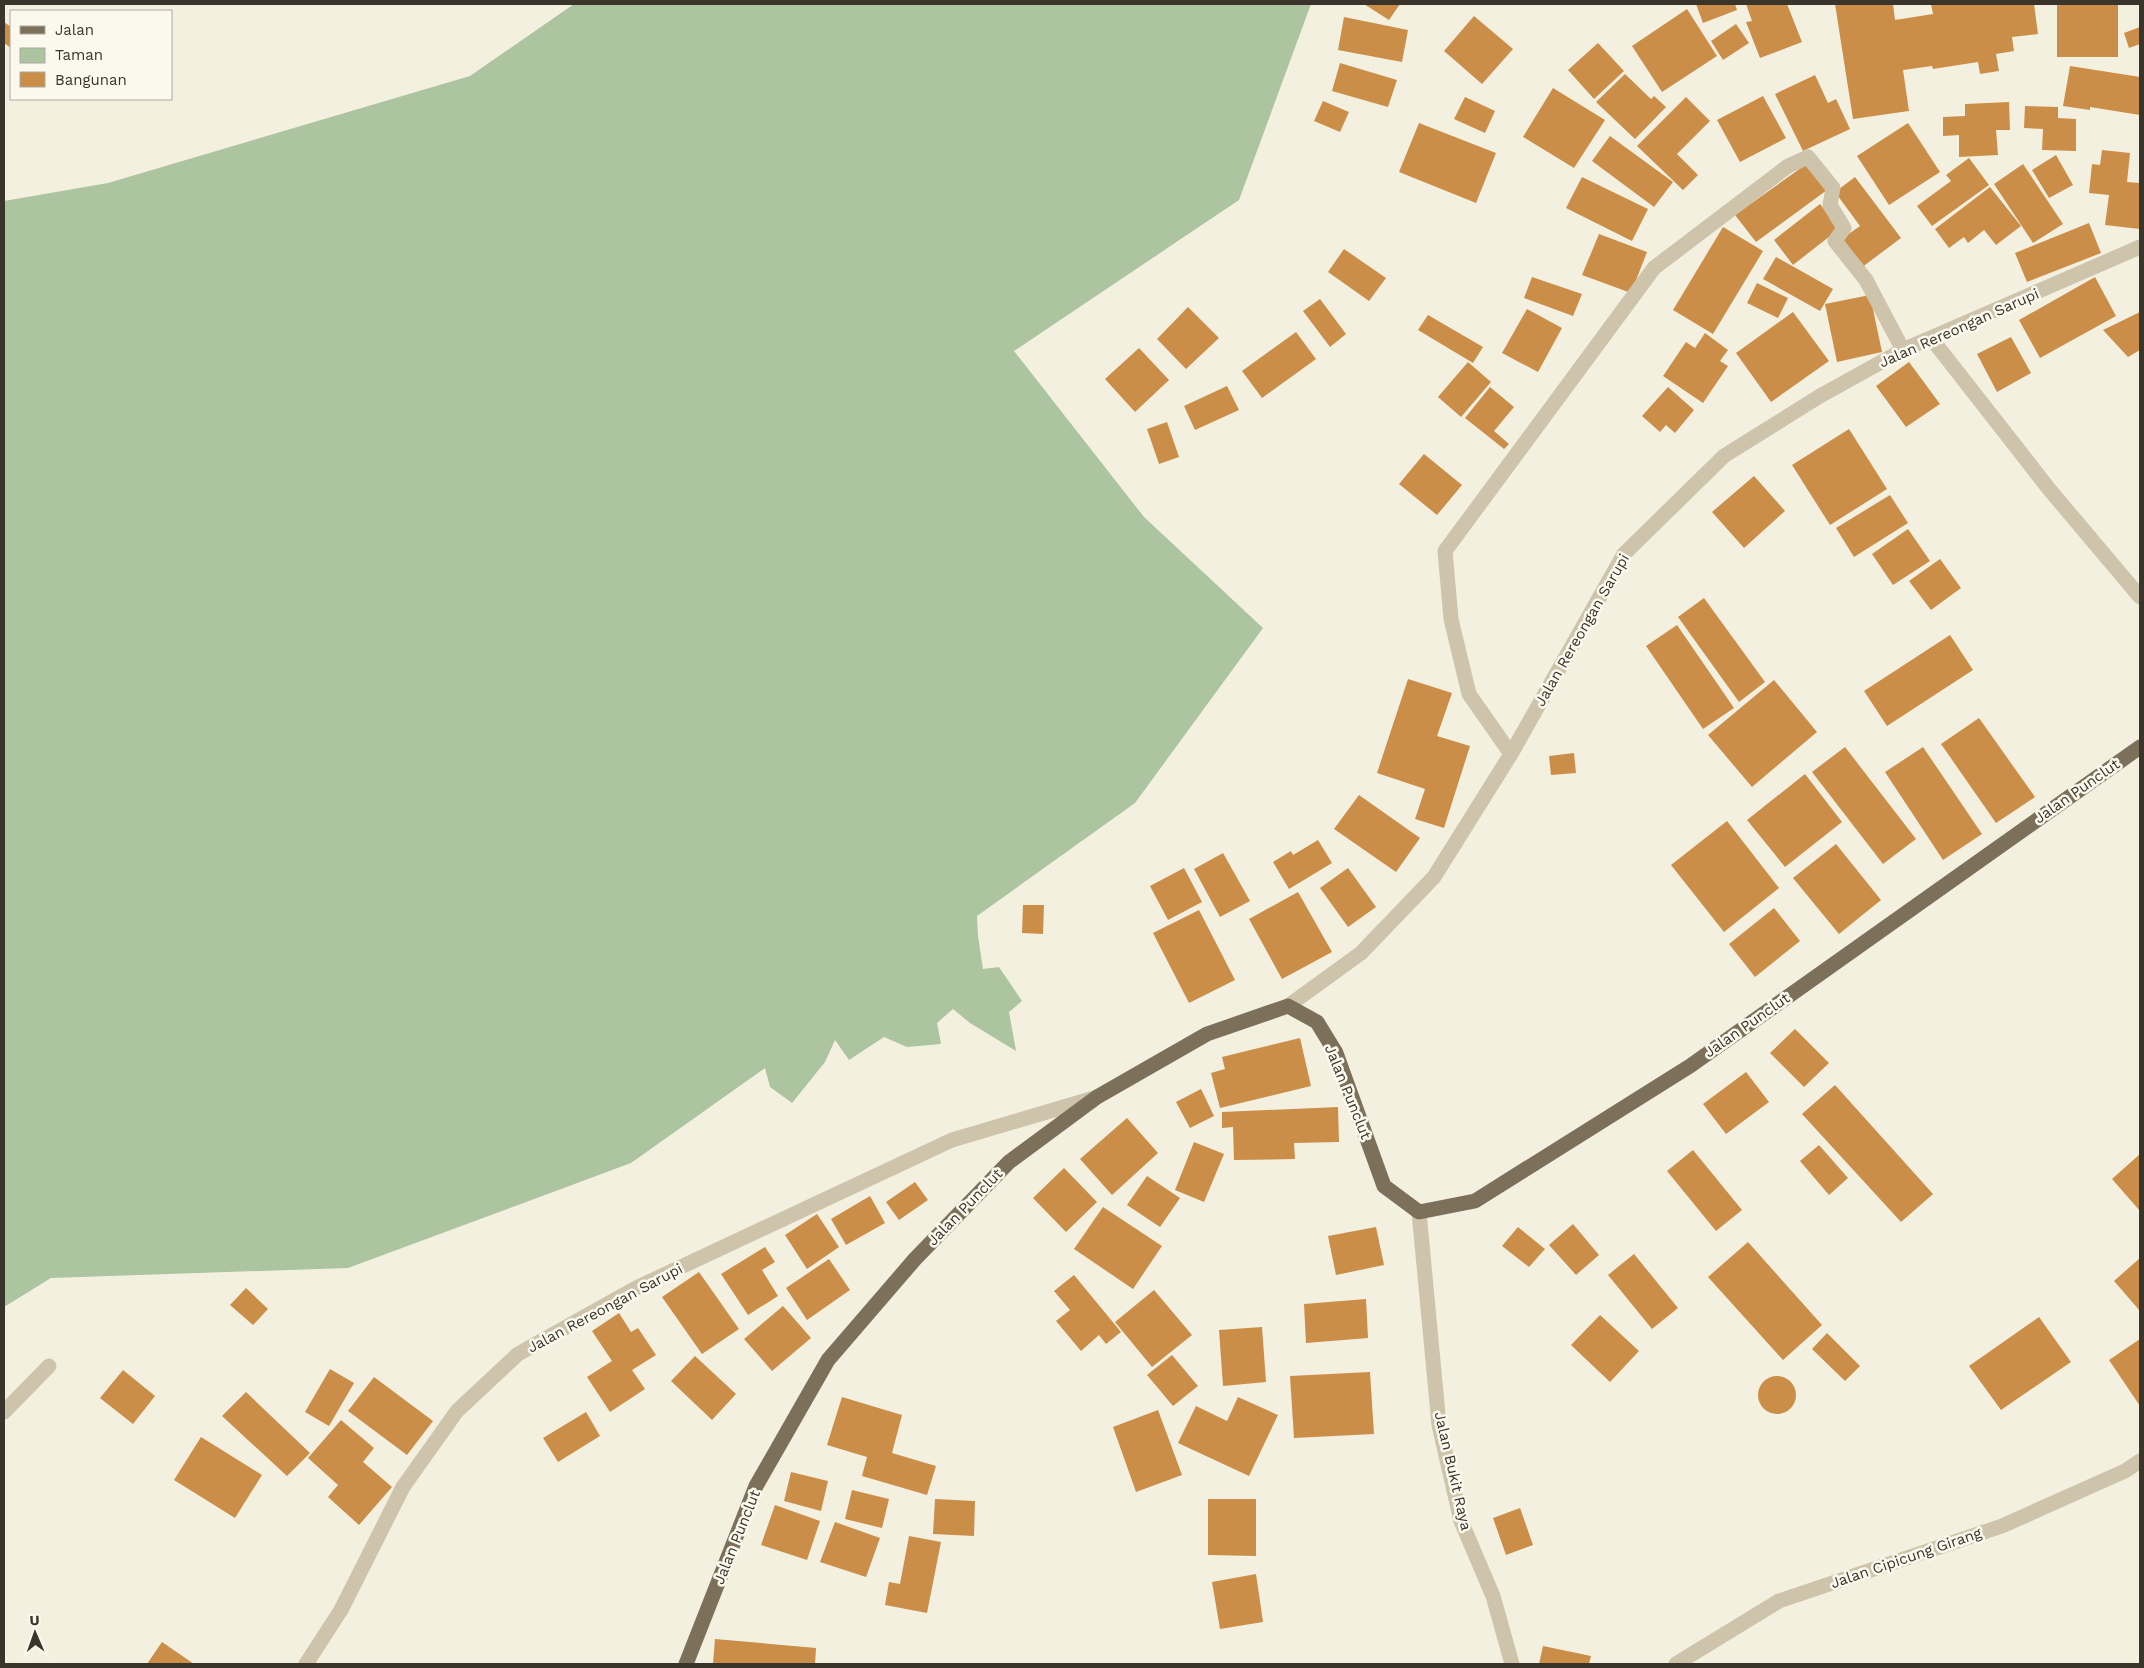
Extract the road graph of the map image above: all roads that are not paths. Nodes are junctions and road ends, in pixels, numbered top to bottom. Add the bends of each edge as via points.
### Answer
1 (2140, 247) edge
2 (1931, 338) junction
3 (1903, 350) junction
4 (2140, 597) edge
5 (2140, 746) edge
6 (1511, 754) junction
7 (1288, 1006) junction
8 (1097, 1097) junction
9 (1419, 1212) junction
10 (49, 1366) dead end
11 (4, 1412) edge
12 (2140, 1461) edge
13 (306, 1664) edge
14 (686, 1664) edge
15 (1512, 1664) edge
16 (1676, 1664) edge

1 - 2 street, Jalan Rereongan Sarupi
2 - 3 street, Jalan Rereongan Sarupi
2 - 4 street
3 - 6 street, Jalan Rereongan Sarupi via 1820,396 1724,456 1624,554
3 - 6 street via 1866,280 1835,241 1844,228 1830,205 1833,188 1808,157 1788,166 1654,268 1445,551 1451,619 1469,694
5 - 9 main road, Jalan Punclut via 1690,1066 1475,1202
6 - 7 street, Jalan Rereongan Sarupi via 1434,877 1361,953
7 - 8 main road, Jalan Punclut via 1207,1034
7 - 9 main road, Jalan Punclut via 1317,1022 1336,1053 1384,1186
8 - 13 street, Jalan Rereongan Sarupi via 952,1140 636,1288 518,1354 457,1411 403,1487 340,1610
8 - 14 main road, Jalan Punclut via 1009,1162 915,1259 828,1360 756,1486
9 - 15 street, Jalan Bukit Raya via 1439,1425 1461,1521 1493,1596
10 - 11 street
12 - 16 street, Jalan Cipicung Girang via 2125,1471 2002,1526 1779,1601

